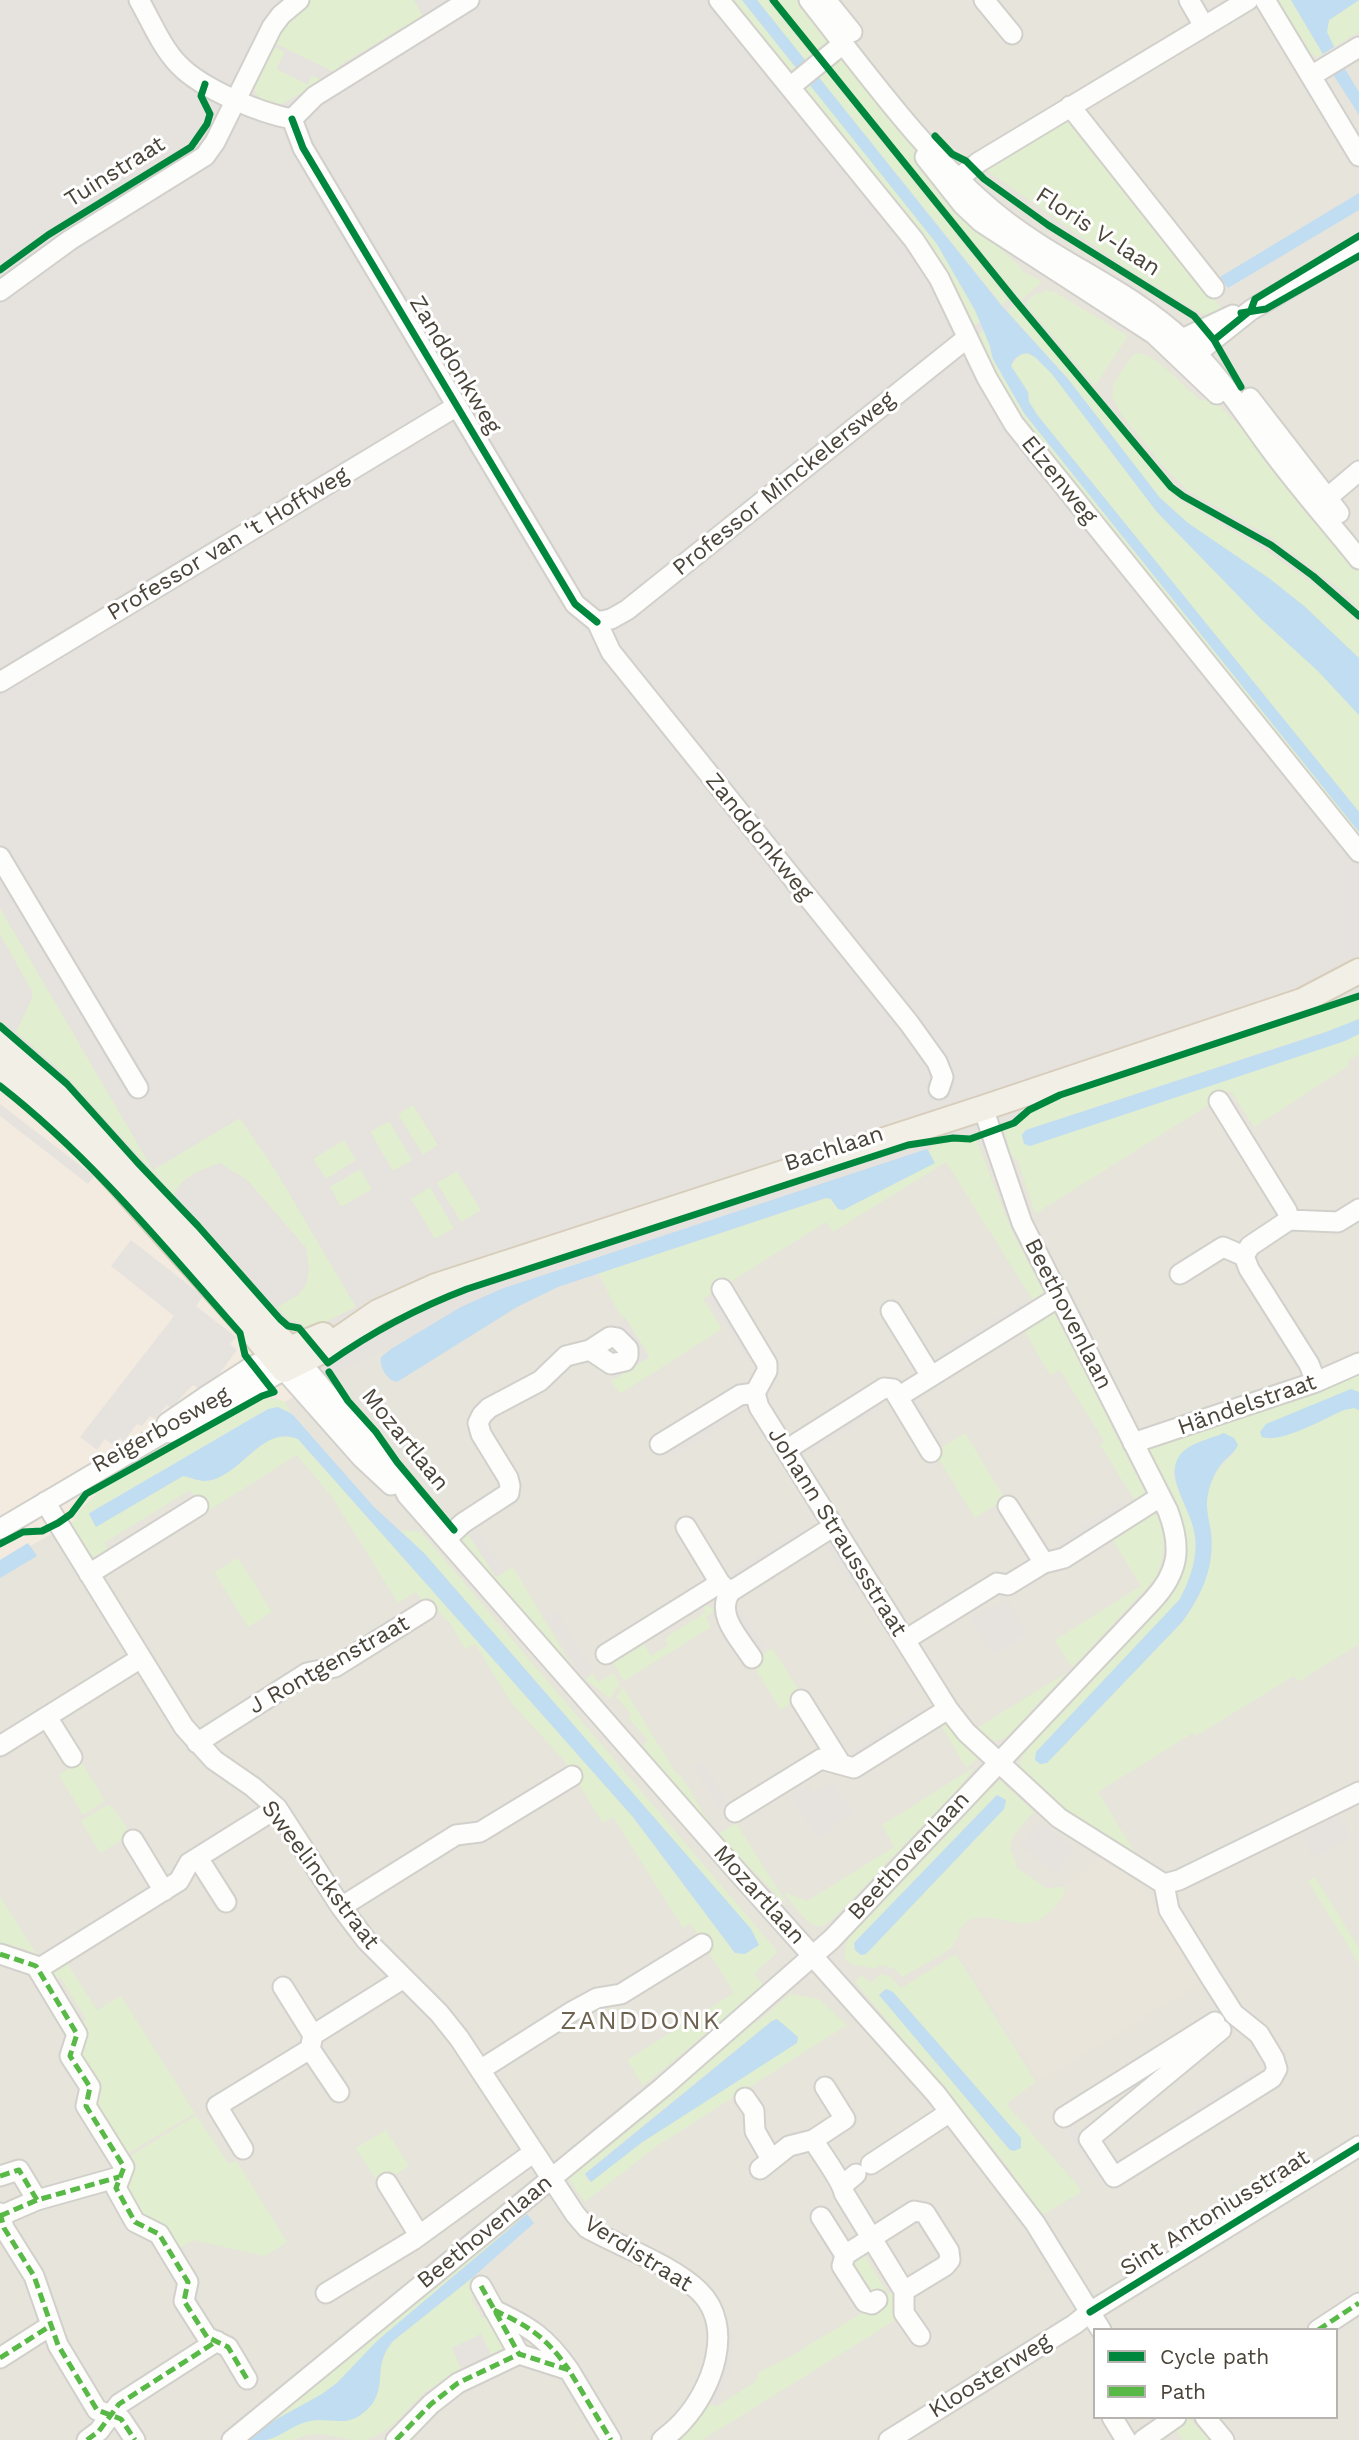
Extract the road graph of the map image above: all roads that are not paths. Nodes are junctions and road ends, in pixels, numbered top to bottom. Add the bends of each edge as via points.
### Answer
1 (139, 0) edge
2 (299, 0) edge
3 (469, 0) edge
4 (719, 0) edge
5 (823, 0) edge
6 (984, 0) edge
7 (1189, 0) edge
8 (1248, 0) edge
9 (1265, 0) edge
10 (1204, 26) junction
11 (1012, 34) dead end
12 (844, 43) junction
13 (1359, 47) edge
14 (1311, 76) junction
15 (796, 82) junction
16 (236, 99) junction
17 (1070, 106) junction
18 (901, 115) junction
19 (292, 119) junction
20 (1359, 156) edge
21 (939, 157) junction
22 (953, 182) junction
23 (1359, 246) edge
24 (1214, 288) dead end
25 (0, 290) edge
26 (967, 338) junction
27 (1183, 351) junction
28 (1228, 398) junction
29 (457, 406) junction
30 (1359, 471) edge
31 (1327, 498) junction
32 (1359, 537) edge
33 (1359, 559) edge
34 (597, 622) junction
35 (0, 682) edge
36 (1359, 852) edge
37 (0, 857) edge
38 (1359, 971) edge
39 (1359, 988) edge
40 (1302, 1002) junction
41 (0, 1042) edge
42 (0, 1069) edge
43 (138, 1088) dead end
44 (939, 1089) dead end
45 (1219, 1101) dead end
46 (983, 1108) junction
47 (1359, 1209) edge
48 (1289, 1220) junction
49 (1244, 1256) junction
50 (1180, 1273) dead end
51 (722, 1289) dead end
52 (1059, 1297) junction
53 (891, 1311) dead end
54 (590, 1350) dead end
55 (286, 1360) junction
56 (1359, 1363) edge
57 (931, 1376) junction
58 (1316, 1382) junction
59 (755, 1393) junction
60 (895, 1393) junction
61 (1133, 1443) junction
62 (660, 1444) dead end
63 (786, 1450) junction
64 (931, 1452) dead end
65 (1160, 1497) junction
66 (45, 1502) junction
67 (198, 1506) dead end
68 (1009, 1506) dead end
69 (834, 1526) junction
70 (686, 1527) dead end
71 (0, 1529) edge
72 (447, 1538) junction
73 (1044, 1563) junction
74 (89, 1574) junction
75 (725, 1588) junction
76 (426, 1610) dead end
77 (905, 1640) junction
78 (606, 1654) dead end
79 (141, 1658) junction
80 (752, 1658) dead end
81 (800, 1700) dead end
82 (948, 1709) junction
83 (47, 1717) junction
84 (197, 1743) junction
85 (0, 1746) edge
86 (72, 1757) dead end
87 (999, 1762) junction
88 (841, 1764) junction
89 (572, 1776) dead end
90 (1359, 1791) edge
91 (277, 1808) junction
92 (735, 1812) dead end
93 (133, 1840) dead end
94 (198, 1858) junction
95 (1164, 1884) junction
96 (164, 1891) junction
97 (226, 1902) dead end
98 (341, 1907) junction
99 (702, 1944) dead end
100 (0, 1955) edge
101 (814, 1955) junction
102 (38, 1969) junction
103 (404, 1978) junction
104 (284, 1987) dead end
105 (1218, 2026) dead end
106 (1198, 2041) junction
107 (311, 2042) junction
108 (480, 2070) junction
109 (825, 2087) dead end
110 (339, 2092) dead end
111 (746, 2098) dead end
112 (950, 2112) junction
113 (1089, 2139) junction
114 (813, 2140) junction
115 (1359, 2146) edge
116 (243, 2149) dead end
117 (534, 2152) junction
118 (857, 2174) junction
119 (0, 2176) edge
120 (120, 2177) junction
121 (551, 2179) junction
122 (387, 2183) dead end
123 (37, 2200) junction
124 (0, 2215) edge
125 (821, 2217) dead end
126 (419, 2235) junction
127 (872, 2237) junction
128 (845, 2255) junction
129 (481, 2286) dead end
130 (904, 2291) junction
131 (326, 2293) dead end
132 (877, 2300) dead end
133 (1359, 2303) edge
134 (494, 2310) junction
135 (1090, 2312) junction
136 (50, 2326) junction
137 (1100, 2328) edge
138 (1321, 2328) edge
139 (920, 2336) dead end
140 (217, 2341) junction
141 (519, 2354) junction
142 (0, 2358) edge
143 (569, 2370) junction
144 (247, 2379) dead end
145 (110, 2415) junction
146 (1113, 2419) edge
147 (1207, 2419) edge
148 (1168, 2425) edge
149 (87, 2440) edge
150 (135, 2440) edge
151 (232, 2440) edge
152 (396, 2440) edge
153 (611, 2440) edge
154 (662, 2440) edge
155 (888, 2440) edge
156 (1126, 2440) edge
157 (1143, 2440) edge
158 (1224, 2440) edge

1 - 16 street via 178,65
2 - 16 street, Tuinstraat via 272,27
3 - 19 street via 315,96
4 - 15 street, Elzenweg
5 - 12 street, Floris V-laan
5 - 21 street, Floris V-laan via 935,136
6 - 11 street
7 - 10 street
8 - 10 street
9 - 14 street
10 - 17 street
12 - 15 street
12 - 18 street, Floris V-laan
13 - 14 street
14 - 20 street
15 - 26 street, Elzenweg via 914,240 939,278
16 - 19 street via 266,114
16 - 25 street, Tuinstraat via 205,156 70,240
17 - 22 street
17 - 24 street
18 - 21 street, Floris V-laan
18 - 22 street, Floris V-laan via 926,159
19 - 29 street, Zanddonkweg via 303,148
21 - 22 street, Floris V-laan
22 - 27 street, Floris V-laan via 1046,249 1148,312
23 - 27 street
26 - 34 street, Professor Minckelersweg via 627,610
26 - 36 street, Elzenweg via 1014,424
27 - 28 street, Floris V-laan
28 - 31 street, Floris V-laan via 1241,387
28 - 33 street, Floris V-laan
29 - 34 street, Zanddonkweg via 575,604
29 - 35 street, Professor van 't Hoffweg
30 - 31 street
31 - 32 street, Floris V-laan
34 - 44 street, Zanddonkweg via 611,652 909,1023 937,1062 943,1077
37 - 43 street
38 - 40 main road, Bachlaan
39 - 40 main road, Bachlaan via 1327,1000
40 - 46 main road, Bachlaan
41 - 55 main road via 80,1114
42 - 55 main road via 91,1152
45 - 48 street
46 - 52 street, Beethovenlaan via 1011,1195
46 - 55 main road, Bachlaan via 447,1282 409,1296
47 - 48 street via 1338,1222
48 - 49 street
49 - 50 street via 1223,1247
49 - 58 street
51 - 59 street via 767,1364
52 - 57 street
52 - 61 street, Beethovenlaan
53 - 57 street
54 - 72 street via 566,1356 540,1381 482,1415 478,1423 481,1434 508,1478 509,1493
55 - 66 street, Reigerbosweg via 174,1432 163,1433
55 - 72 street, Mozartlaan via 399,1478 407,1495
56 - 58 street, Händelstraat
57 - 60 street
58 - 61 street, Händelstraat
59 - 62 street via 740,1395
59 - 63 street, Johann Straussstraat
60 - 63 street via 884,1388
60 - 64 street
61 - 65 street, Beethovenlaan
63 - 69 street, Johann Straussstraat
65 - 73 street via 1064,1558
65 - 87 street, Beethovenlaan via 1176,1532 1177,1547 1163,1589
66 - 71 street, Reigerbosweg
66 - 74 street, Sweelinckstraat
67 - 74 street
68 - 73 street
69 - 75 street
69 - 77 street, Johann Straussstraat
70 - 75 street
72 - 101 street, Mozartlaan
73 - 77 street via 1009,1585 997,1583
74 - 79 street, Sweelinckstraat
75 - 78 street
75 - 80 street via 727,1619
76 - 84 street, J Rontgenstraat via 335,1667 307,1673
77 - 82 street, Johann Straussstraat
79 - 83 street
79 - 84 street, Sweelinckstraat
81 - 88 street
82 - 87 street, Johann Straussstraat
82 - 88 street via 854,1768
83 - 85 street
83 - 86 street
84 - 91 street, Sweelinckstraat
87 - 95 street, Johann Straussstraat via 1059,1818
87 - 101 street, Beethovenlaan
88 - 92 street via 821,1759
89 - 98 street via 480,1832 456,1835
90 - 95 street
91 - 94 street
91 - 98 street, Sweelinckstraat
93 - 96 street
94 - 96 street
94 - 97 street
95 - 113 street via 1169,1910 1238,2020 1259,2034 1278,2069 1272,2078 1114,2177
96 - 102 street
98 - 103 street, Sweelinckstraat
99 - 108 street via 621,1994 585,2004
100 - 102 street
101 - 112 street, Mozartlaan
101 - 121 street, Beethovenlaan
102 - 120 street via 77,2035 70,2056 90,2087 86,2106 124,2167
103 - 107 street
103 - 108 street, Sweelinckstraat via 439,2013
104 - 107 street
105 - 106 street
106 - 113 street
106 - 113 street via 1068,2114
107 - 110 street
107 - 116 street via 217,2106
108 - 117 street, Sweelinckstraat
109 - 114 street via 845,2119
111 - 114 street via 754,2111 765,2164 789,2146
112 - 118 street
112 - 135 street, Mozartlaan via 1035,2223
114 - 118 street via 836,2179
115 - 135 street, Sint Antoniusstraat
117 - 121 street, Sweelinckstraat
117 - 126 street
118 - 127 street via 844,2193
119 - 123 street via 19,2170
120 - 123 street
120 - 140 street via 116,2188 135,2222 159,2234 188,2282 184,2301 207,2337
121 - 151 street, Beethovenlaan
121 - 154 street, Verdistraat via 587,2228 684,2279 701,2293 714,2315 718,2338 713,2371 698,2401
122 - 126 street
123 - 124 street
124 - 136 street via 34,2276
125 - 128 street
126 - 131 street
127 - 128 street
127 - 130 street
127 - 130 street via 920,2210 949,2251 945,2266
128 - 132 street via 842,2266 865,2302
129 - 134 street
130 - 139 street via 904,2313
133 - 138 street
134 - 141 street
134 - 143 street via 543,2337
135 - 137 street, Mozartlaan
135 - 155 street, Kloosterweg
136 - 142 street
136 - 145 street via 97,2410
140 - 144 street via 228,2347
140 - 145 street via 119,2404
141 - 143 street
141 - 152 street via 458,2383
143 - 153 street
145 - 149 street
145 - 150 street via 121,2419
146 - 156 street
147 - 158 street
148 - 157 street

